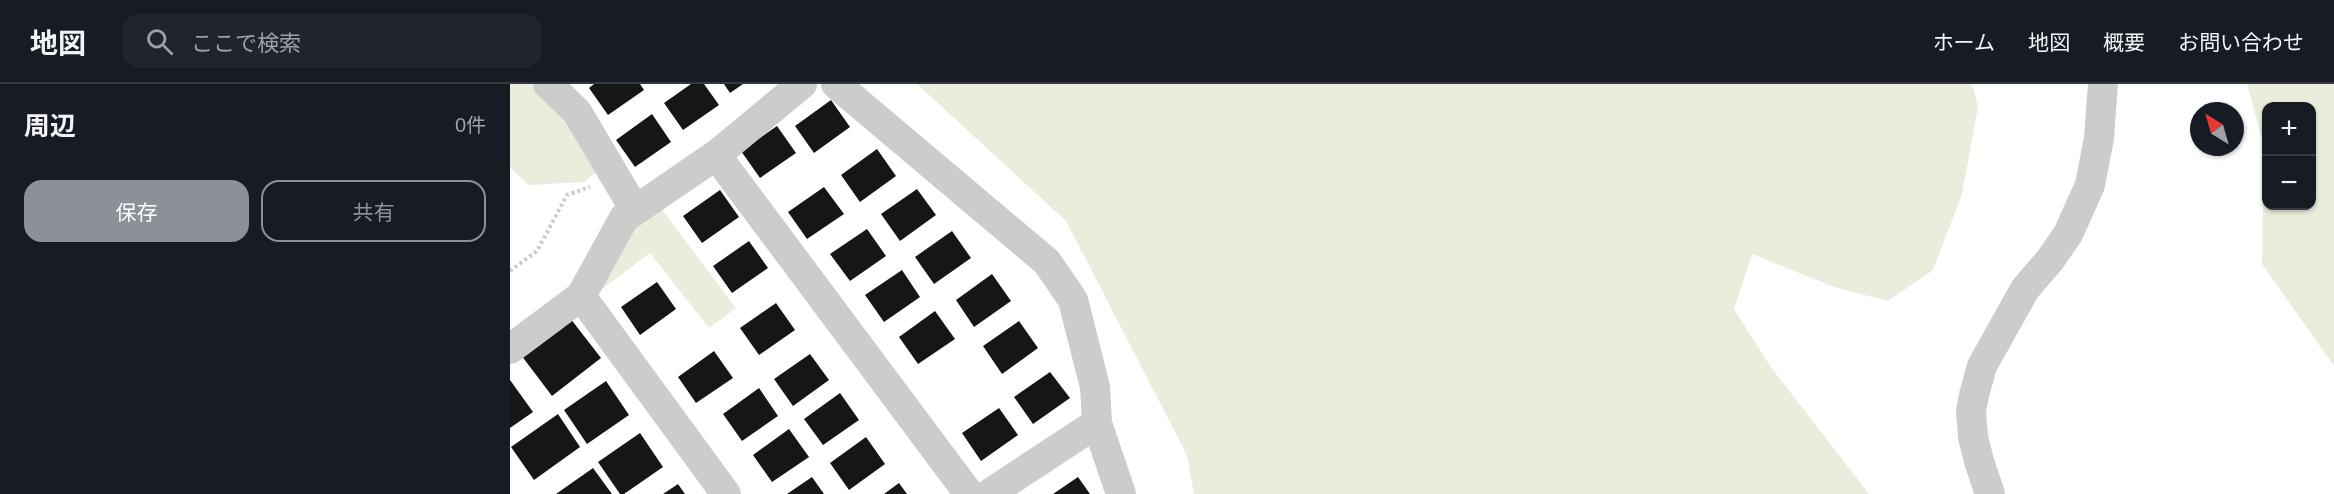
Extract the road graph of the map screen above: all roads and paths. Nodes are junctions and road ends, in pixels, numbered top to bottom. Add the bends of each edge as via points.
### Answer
1 (548, 84) edge
2 (802, 84) edge
3 (836, 84) edge
4 (2103, 84) edge
5 (716, 155) junction
6 (567, 195) dead end
7 (635, 210) junction
8 (510, 271) edge
9 (581, 296) junction
10 (510, 349) edge
11 (1097, 423) junction
12 (726, 494) edge
13 (969, 494) edge
14 (989, 494) edge
15 (1121, 494) edge
16 (1990, 494) edge

1 - 7 street via 577,112
2 - 5 street
3 - 11 street via 1047,262 1073,300 1095,387
4 - 16 street via 2090,185 2068,234 2025,289 1982,366 1974,395 1973,437
5 - 7 street
5 - 13 street
6 - 8 path via 537,251
7 - 9 street via 624,218
9 - 10 street
9 - 12 street
11 - 14 street
11 - 15 street

